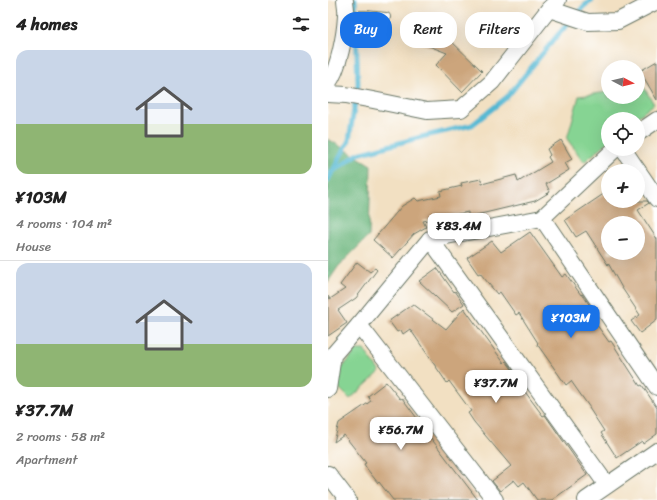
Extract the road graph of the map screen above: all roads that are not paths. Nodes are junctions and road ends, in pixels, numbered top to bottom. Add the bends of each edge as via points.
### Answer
1 (657, 1) edge
2 (556, 7) edge
3 (348, 10) edge
4 (328, 83) edge
5 (328, 94) edge
6 (657, 120) edge
7 (645, 128) edge
8 (608, 156) edge
9 (645, 181) edge
10 (657, 199) edge
11 (542, 218) junction
12 (430, 238) junction
13 (359, 325) junction
14 (657, 387) edge
15 (328, 389) edge
16 (654, 458) edge
17 (328, 474) edge
18 (607, 485) junction
19 (348, 500) edge
20 (495, 500) edge
21 (586, 500) edge

1 - 2 street via 618,21 588,22
2 - 5 street via 492,82 461,109 427,111
3 - 4 street via 342,50 332,79
6 - 7 street
8 - 11 street
9 - 10 street
11 - 12 street
11 - 14 street
12 - 13 street
12 - 18 street
13 - 15 street via 333,355
13 - 20 street
16 - 18 street
17 - 19 street
18 - 21 street

